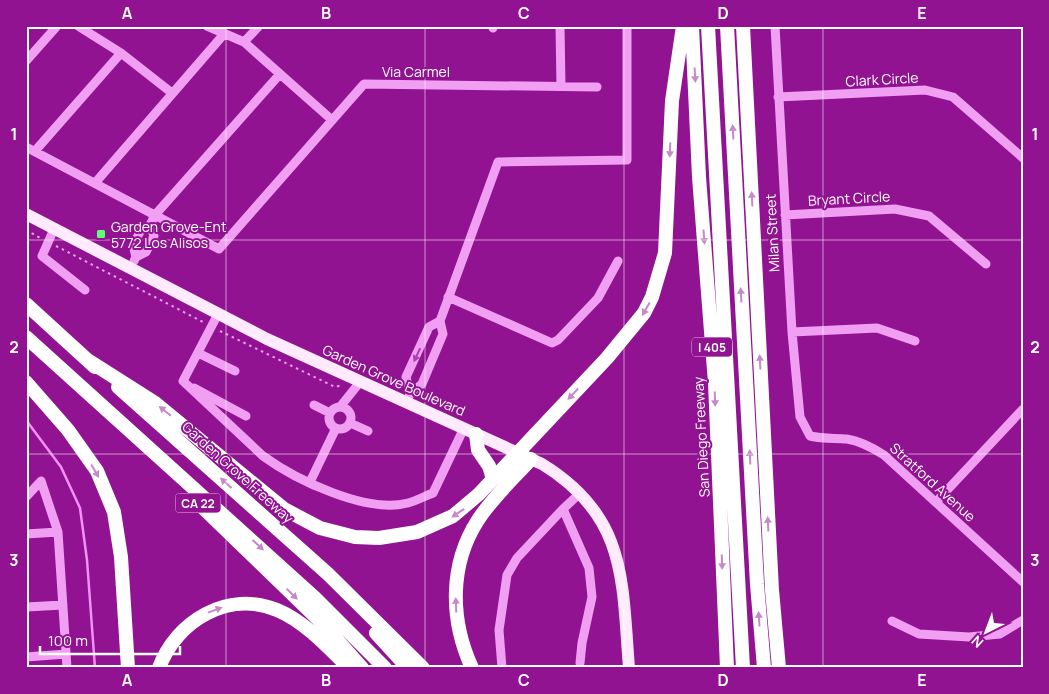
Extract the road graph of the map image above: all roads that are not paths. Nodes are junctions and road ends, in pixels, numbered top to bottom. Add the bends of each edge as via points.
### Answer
1 (57, 26) edge
2 (78, 26) edge
3 (207, 26) edge
4 (259, 26) edge
5 (560, 26) edge
6 (627, 26) edge
7 (683, 26) edge
8 (692, 26) edge
9 (708, 26) edge
10 (727, 26) edge
11 (744, 26) edge
12 (775, 26) edge
13 (224, 34) junction
14 (244, 42) junction
15 (121, 53) junction
16 (26, 61) edge
17 (280, 74) junction
18 (561, 86) junction
19 (597, 88) dead end
20 (172, 93) junction
21 (778, 97) junction
22 (332, 120) junction
23 (26, 146) edge
24 (35, 151) junction
25 (1023, 158) edge
26 (95, 183) junction
27 (26, 214) edge
28 (155, 215) junction
29 (785, 215) junction
30 (150, 225) junction
31 (54, 229) junction
32 (136, 257) junction
33 (618, 261) dead end
34 (986, 264) dead end
35 (130, 269) junction
36 (85, 290) dead end
37 (448, 297) junction
38 (26, 304) edge
39 (218, 314) junction
40 (440, 321) junction
41 (792, 332) junction
42 (26, 337) edge
43 (915, 341) dead end
44 (26, 346) edge
45 (198, 353) junction
46 (89, 361) junction
47 (235, 371) dead end
48 (26, 382) edge
49 (183, 382) junction
50 (360, 382) junction
51 (409, 398) junction
52 (314, 405) dead end
53 (344, 408) junction
54 (1022, 410) edge
55 (330, 413) junction
56 (246, 416) dead end
57 (350, 423) junction
58 (336, 428) junction
59 (368, 431) dead end
60 (470, 431) junction
61 (810, 436) joint
62 (525, 456) junction
63 (493, 479) junction
64 (310, 482) junction
65 (579, 494) junction
66 (26, 497) edge
67 (936, 502) junction
68 (563, 509) junction
69 (58, 532) junction
70 (26, 534) edge
71 (1023, 582) edge
72 (62, 605) junction
73 (26, 607) edge
74 (365, 610) junction
75 (1023, 620) edge
76 (892, 621) dead end
77 (66, 654) junction
78 (26, 657) edge
79 (580, 663) dead end
80 (780, 664) edge
81 (67, 668) edge
82 (128, 668) edge
83 (159, 668) edge
84 (348, 668) edge
85 (362, 668) edge
86 (385, 668) edge
87 (408, 668) edge
88 (423, 668) edge
89 (472, 668) edge
90 (502, 668) edge
91 (629, 668) edge
92 (727, 668) edge
93 (742, 668) edge
94 (764, 668) edge

1 - 16 street
2 - 15 street
3 - 13 street
4 - 14 street
5 - 18 street
6 - 37 street via 627,160 498,162
7 -> 62 highway via 672,101 665,253 652,297 630,332
8 -> 92 highway, San Diego Freeway / I 405 via 699,177 715,383
9 - 93 highway
94 -> 10 highway
80 -> 11 highway
12 - 21 street, Milan Street
13 - 14 street
13 - 20 street
14 - 17 street
15 - 20 street
15 - 24 street
17 - 22 street
17 - 28 street
18 - 19 street, Via Carmel
18 - 22 street, Via Carmel via 364,84
20 - 26 street
21 - 25 street, Clark Circle via 925,90 953,97
21 - 29 street, Milan Street
22 - 28 street, Via Carmel via 219,249
23 - 24 street
24 - 26 street
26 - 28 street
27 - 31 main road, Garden Grove Boulevard
28 - 30 street
29 - 34 street, Bryant Circle via 895,209 929,216
29 - 41 street, Milan Street
30 - 32 street via 141,230 133,246
30 - 32 street via 154,236 146,252
31 - 35 main road, Garden Grove Boulevard
31 - 36 street via 42,256
32 - 35 street
33 - 37 street via 598,298 552,343
35 - 39 main road, Garden Grove Boulevard
37 - 40 street
38 - 46 highway, Garden Grove Freeway / CA 22
39 - 45 street
39 - 50 main road, Garden Grove Boulevard
40 - 51 street via 443,334 422,384
40 -> 51 street via 429,327 406,377
41 - 43 street via 877,328
41 - 61 street, Milan Street via 800,417
42 -> 86 highway via 315,598
44 -> 85 highway, CA 22 via 208,513 321,622
45 - 47 street
45 - 49 street
63 -> 46 highway via 453,516 417,532 379,538 335,534 284,508 156,403
74 -> 46 highway, Garden Grove Freeway / CA 22
48 -> 82 highway via 68,430 97,471 114,512 121,557
49 - 56 street
49 - 64 street via 263,456
50 - 51 main road, Garden Grove Boulevard
50 - 53 street via 351,396 347,396
51 - 60 main road, Garden Grove Boulevard
52 - 55 street
53 - 55 street
53 - 57 street via 351,416
54 - 67 street
55 - 58 street via 330,423
57 - 58 street via 343,429
57 - 59 street
58 - 64 street
60 - 62 main road, Garden Grove Boulevard
60 - 63 highway
60 - 64 street via 442,466 433,493 407,503 380,505 359,502
61 - 67 street, Stratford Avenue via 825,440 847,439 867,445 884,455
62 - 63 highway
62 - 65 main road, Garden Grove Boulevard via 564,477
89 -> 62 highway via 459,636 456,598 459,562 478,520
65 - 68 street
65 - 91 main road, Garden Grove Boulevard via 607,530 621,572
66 - 69 street via 41,481
67 - 71 street, Stratford Avenue
68 - 79 street via 589,568 592,597
68 - 90 street via 516,558 507,575 499,630
69 - 70 street
69 - 72 street
72 - 73 street
72 - 77 street
74 - 87 highway via 374,630
74 - 88 highway, Garden Grove Freeway
75 - 76 street via 1000,634 969,637 919,634
77 - 78 street
77 - 81 street
83 -> 84 highway via 174,639 189,624 224,606 251,604 291,617

